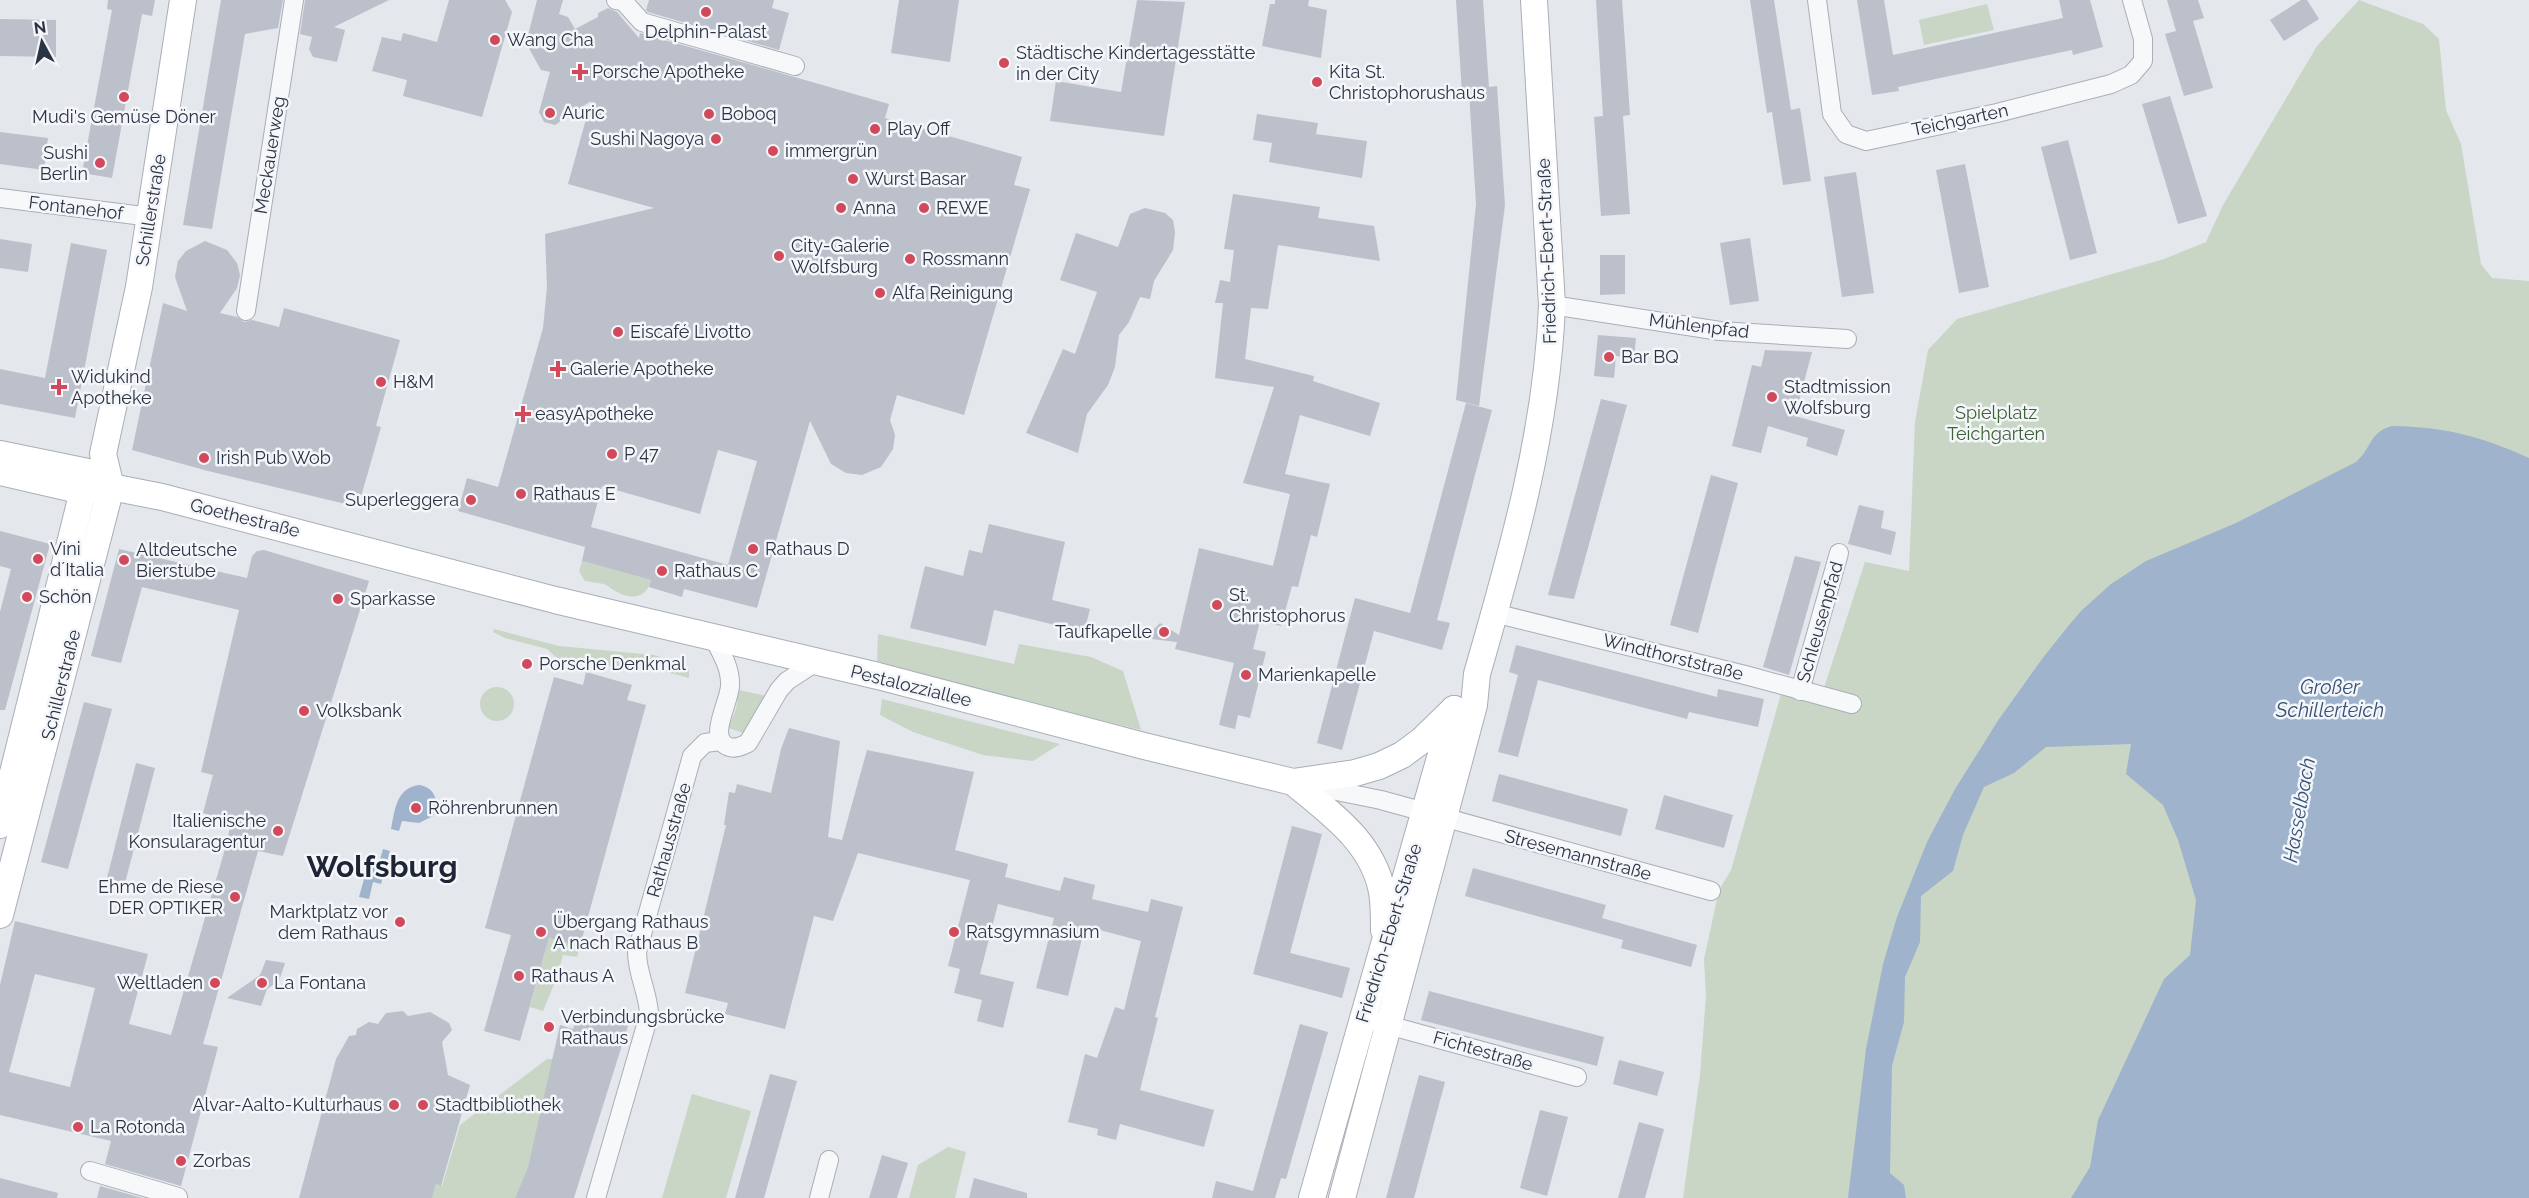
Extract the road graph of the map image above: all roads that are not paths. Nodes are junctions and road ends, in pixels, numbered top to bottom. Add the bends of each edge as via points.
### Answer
1 (183, 0) edge
2 (294, 0) edge
3 (616, 0) edge
4 (1534, 0) edge
5 (1817, 0) edge
6 (2132, 0) edge
7 (795, 66) dead end
8 (0, 198) edge
9 (151, 217) junction
10 (1552, 305) junction
11 (246, 311) dead end
12 (1847, 339) dead end
13 (0, 454) edge
14 (0, 472) edge
15 (92, 472) junction
16 (111, 487) junction
17 (1839, 553) dead end
18 (378, 554) joint
19 (1494, 613) junction
20 (714, 639) junction
21 (816, 662) junction
22 (1477, 674) junction
23 (1800, 691) junction
24 (1852, 704) dead end
25 (1454, 709) junction
26 (720, 741) junction
27 (8, 756) edge
28 (1293, 782) junction
29 (1435, 815) junction
30 (0, 825) edge
31 (1711, 891) dead end
32 (0, 915) edge
33 (1385, 941) junction
34 (1364, 1018) junction
35 (1388, 1025) junction
36 (1578, 1077) dead end
37 (829, 1160) dead end
38 (90, 1171) dead end
39 (178, 1197) edge
40 (596, 1198) edge
41 (819, 1198) edge
42 (1312, 1198) edge
43 (1342, 1198) edge

1 - 9 street, Schillerstraße
2 - 11 street, Meckauerweg
3 - 7 street via 622,1 642,22
4 - 10 street, Friedrich-Ebert-Straße
5 - 6 street, Teichgarten via 1832,114 1846,134 1866,141 1996,113 2111,84 2131,75 2143,61 2143,39
8 - 9 street, Fontanehof
9 - 15 street, Schillerstraße via 139,287
10 - 12 street, Mühlenpfad via 1720,331
10 - 19 street, Friedrich-Ebert-Straße via 1546,392 1533,465
13 - 15 street
14 - 15 street
15 - 16 street, Schillerstraße
15 - 27 street, Schillerstraße
16 - 18 street, Goethestraße via 251,519
16 - 32 street, Schillerstraße
17 - 23 street, Schleusenpfad
18 - 20 street, Pestalozziallee
19 - 22 street, Friedrich-Ebert-Straße
19 - 23 street, Windthorststraße
20 - 21 street, Pestalozziallee
20 - 26 street via 726,662 730,686 717,733
21 - 26 street via 779,690 748,743 728,747
21 - 28 street, Pestalozziallee
22 - 25 street, Friedrich-Ebert-Straße
22 - 29 street, Friedrich-Ebert-Straße via 1474,705
23 - 24 street, Windthorststraße
25 - 28 street via 1421,741 1378,766
25 - 29 street, Friedrich-Ebert-Straße
26 - 40 street, Rathausstraße via 705,743 692,756 637,952 649,1016
27 - 30 street, Schillerstraße
28 - 29 street, Pestalozziallee
28 - 33 street via 1347,827 1370,856 1383,894
29 - 31 street, Stresemannstraße
29 - 33 street, Friedrich-Ebert-Straße
29 - 35 street, Friedrich-Ebert-Straße
33 - 34 street, Friedrich-Ebert-Straße
34 - 35 street, Fichtestraße
34 - 42 street, Friedrich-Ebert-Straße
35 - 36 street, Fichtestraße
35 - 43 street, Friedrich-Ebert-Straße
37 - 41 street
38 - 39 street

